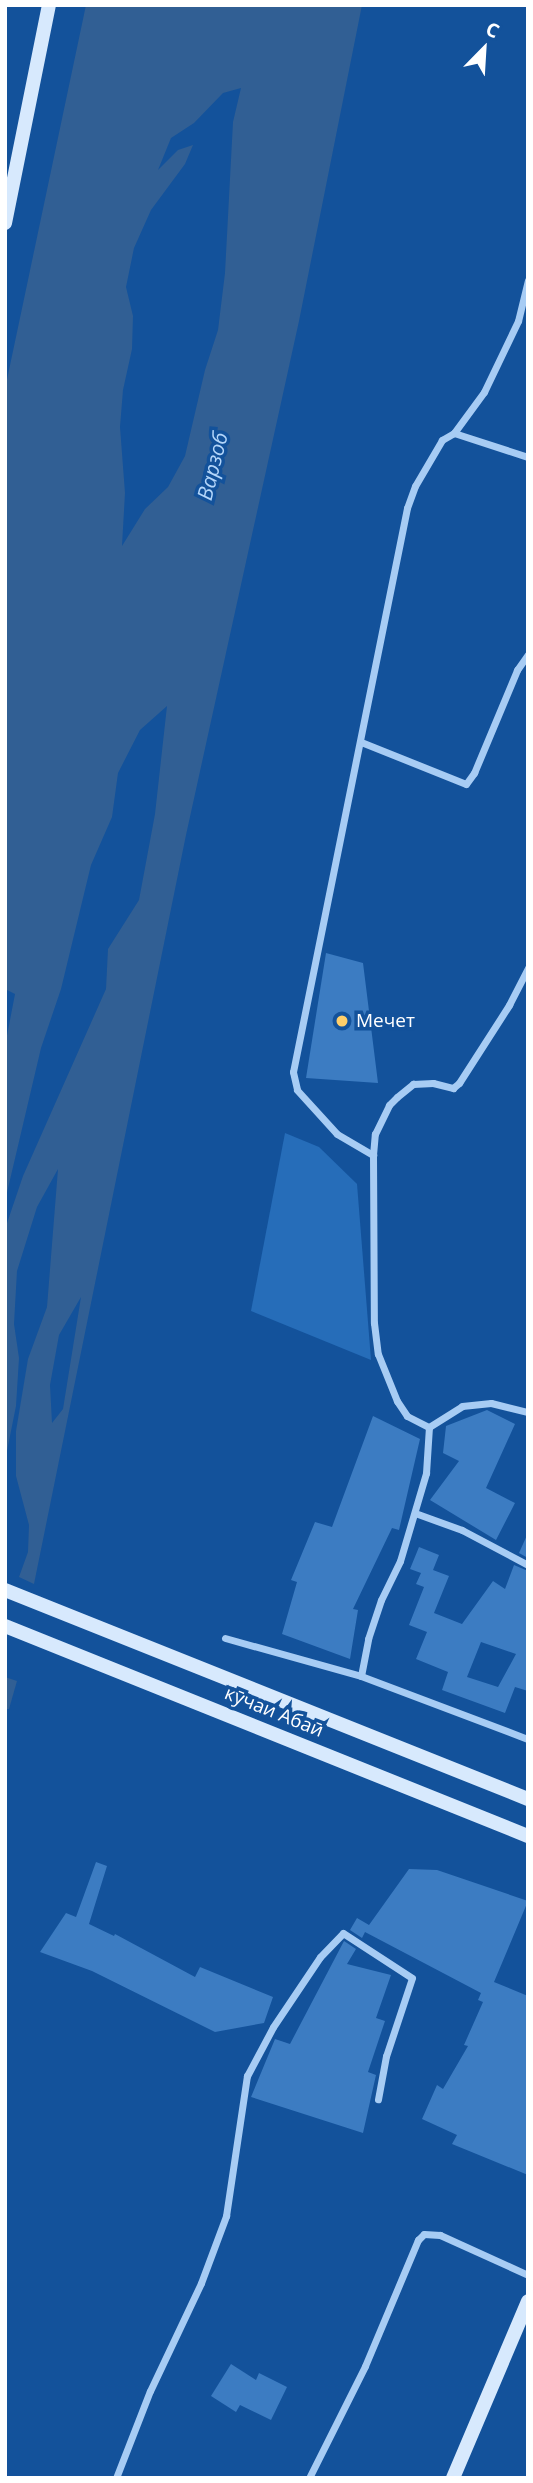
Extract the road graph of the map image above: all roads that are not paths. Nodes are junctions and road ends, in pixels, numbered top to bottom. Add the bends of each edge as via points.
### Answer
1 (49, 5) edge
2 (5, 223) edge
3 (528, 281) edge
4 (454, 433) junction
5 (528, 457) edge
6 (528, 654) edge
7 (361, 742) junction
8 (528, 968) edge
9 (373, 1155) junction
10 (528, 1412) edge
11 (429, 1427) junction
12 (415, 1513) junction
13 (528, 1565) edge
14 (5, 1590) edge
15 (5, 1626) edge
16 (225, 1638) dead end
17 (361, 1676) junction
18 (528, 1739) edge
19 (528, 1799) edge
20 (528, 1836) edge
21 (377, 2099) dead end
22 (528, 2275) edge
23 (528, 2301) edge
24 (116, 2478) edge
25 (309, 2478) edge
26 (453, 2478) edge

1 - 2 main road
3 - 4 street via 518,321 484,392
4 - 5 street
4 - 7 street via 442,440 407,508
6 - 7 street via 466,785
7 - 9 street via 293,1072 298,1090 337,1134
8 - 9 street via 459,1083 453,1088 413,1084 397,1097 375,1134
9 - 11 street via 372,1256 378,1354 407,1416
10 - 11 street via 491,1403 462,1406
11 - 12 street via 426,1473
12 - 13 street via 462,1530
12 - 17 street via 368,1639
14 - 19 main road, кӯчаи Абаӣ
15 - 20 main road, кӯчаи Абаӣ
16 - 17 street
17 - 18 street
21 - 24 street via 412,1979 343,1933 273,2027 247,2076 226,2216
22 - 25 street via 440,2235 424,2234
23 - 26 main road

